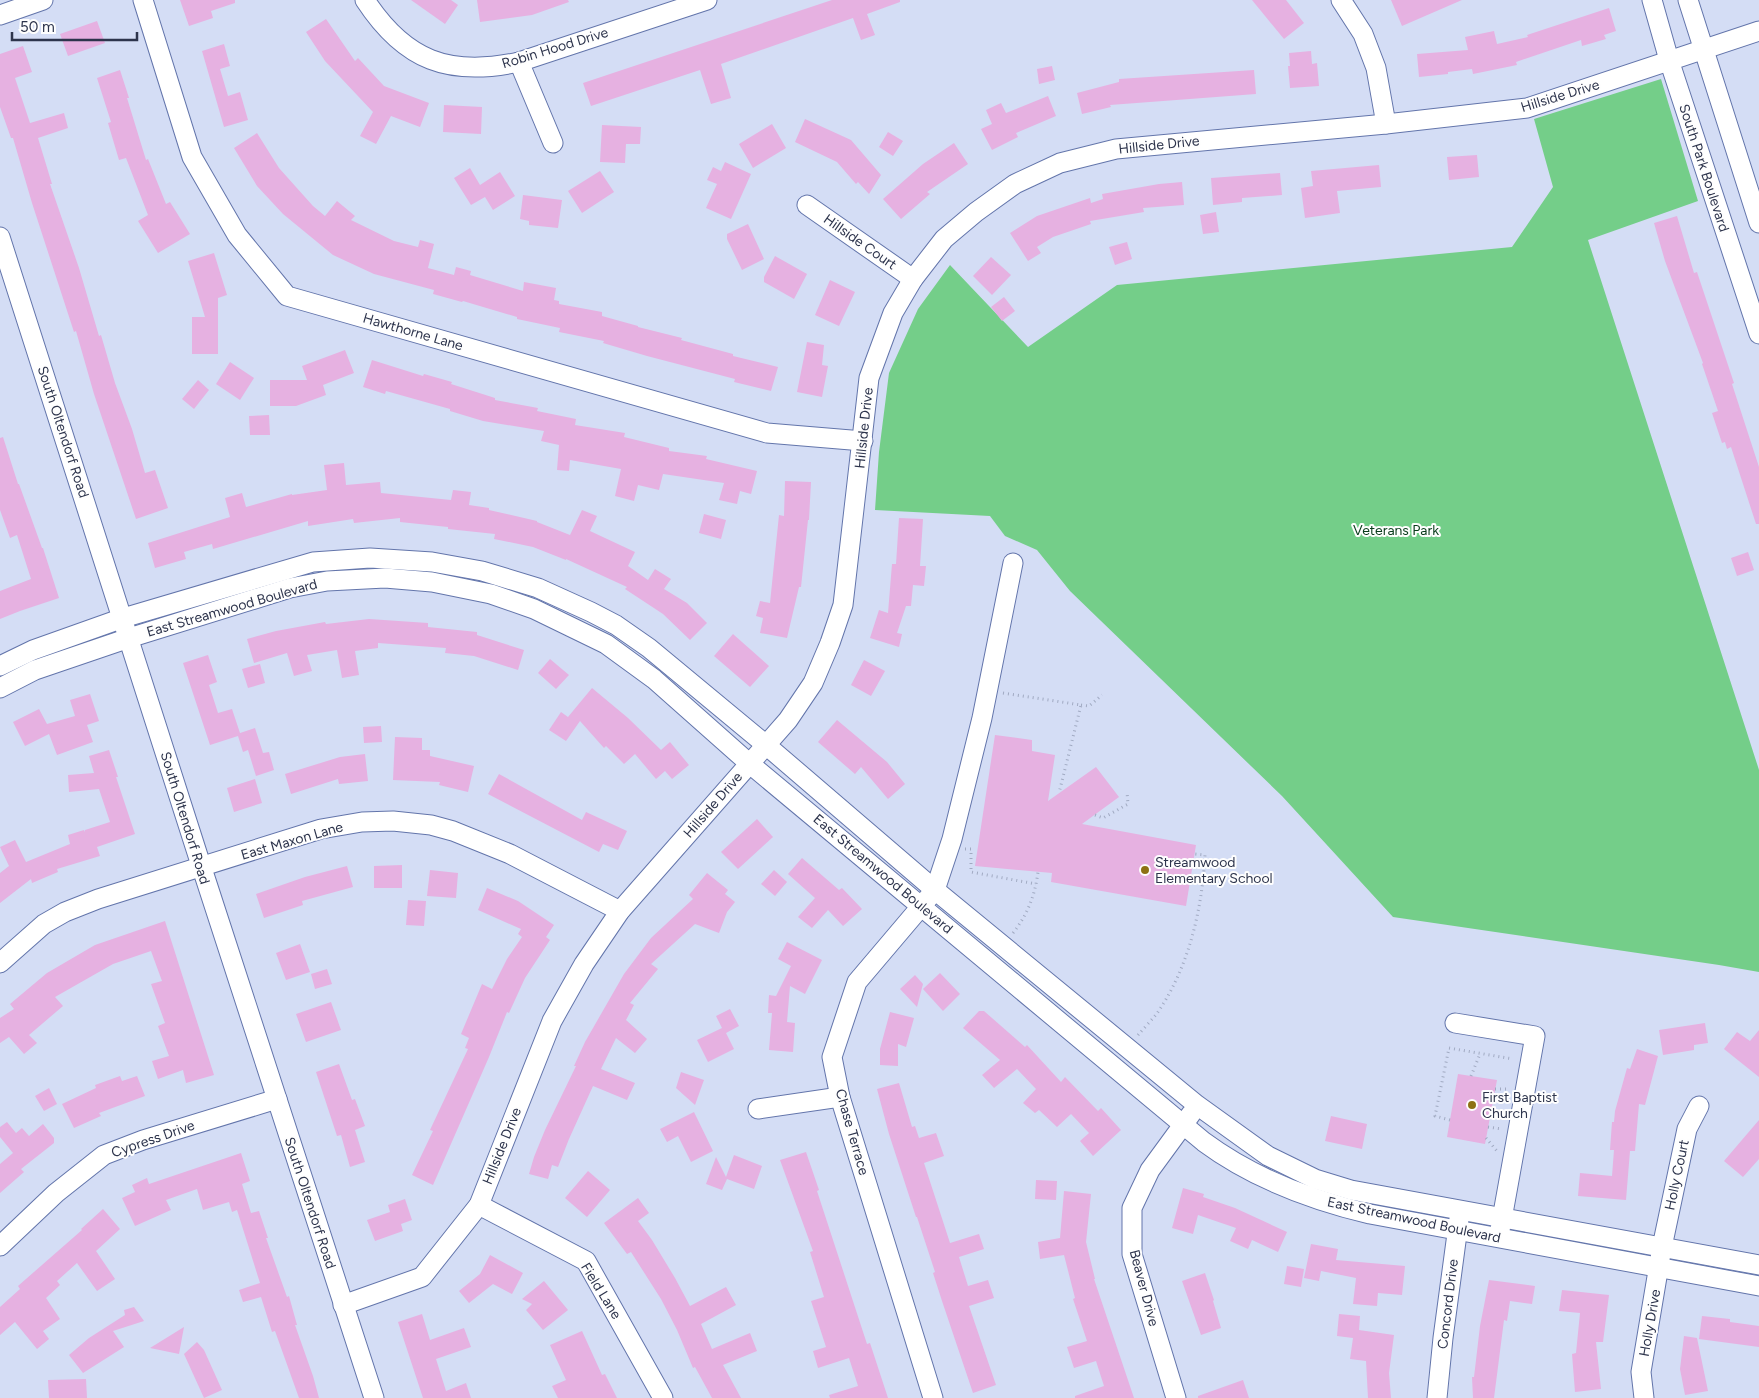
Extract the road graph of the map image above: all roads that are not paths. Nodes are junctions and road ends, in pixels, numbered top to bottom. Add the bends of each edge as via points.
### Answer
1 (43, 0) edge
2 (143, 0) edge
3 (365, 0) edge
4 (707, 0) edge
5 (1340, 0) edge
6 (1652, 0) edge
7 (1688, 0) edge
8 (0, 15) edge
9 (1759, 31) edge
10 (1703, 50) junction
11 (1669, 60) junction
12 (519, 62) junction
13 (1386, 124) junction
14 (553, 143) dead end
15 (807, 205) dead end
16 (1759, 223) edge
17 (0, 237) edge
18 (913, 279) junction
19 (1759, 334) edge
20 (863, 442) junction
21 (1013, 563) dead end
22 (123, 618) junction
23 (129, 638) junction
24 (0, 666) edge
25 (0, 688) edge
26 (766, 745) junction
27 (750, 764) junction
28 (201, 868) junction
29 (935, 890) junction
30 (921, 906) junction
31 (620, 911) junction
32 (0, 962) edge
33 (1455, 1023) dead end
34 (840, 1097) junction
35 (277, 1099) junction
36 (1197, 1105) junction
37 (1699, 1106) dead end
38 (758, 1109) dead end
39 (1183, 1124) junction
40 (479, 1205) junction
41 (1461, 1210) junction
42 (1502, 1218) junction
43 (1458, 1230) junction
44 (1499, 1238) junction
45 (0, 1246) edge
46 (1662, 1247) junction
47 (1759, 1265) edge
48 (1660, 1268) junction
49 (1759, 1286) edge
50 (343, 1305) junction
51 (374, 1398) edge
52 (663, 1398) edge
53 (933, 1398) edge
54 (1176, 1398) edge
55 (1437, 1398) edge
56 (1644, 1398) edge

1 - 8 street
2 - 20 street, Hawthorne Lane via 192,157 237,235 287,296 767,433
3 - 12 street, Robin Hood Drive via 376,18 392,34 414,51 435,61 476,68
4 - 12 street, Robin Hood Drive
5 - 13 street via 1363,34 1376,68
6 - 11 street, South Park Boulevard
7 - 10 street
9 - 10 street, Hillside Drive
10 - 11 street, Hillside Drive
10 - 16 street
11 - 13 street, Hillside Drive via 1527,108
11 - 19 street, South Park Boulevard
12 - 14 street
13 - 18 street, Hillside Drive via 1116,149 1060,163 1015,184 976,212 944,239
15 - 18 street, Hillside Court
17 - 22 street, South Oltendorf Road
18 - 20 street, Hillside Drive via 892,313 869,378
20 - 26 street, Hillside Drive via 844,605 813,682 788,720
21 - 29 street via 952,839
22 - 23 street, South Oltendorf Road
22 - 24 street, East Streamwood Boulevard via 48,644
22 - 26 street, East Streamwood Boulevard via 313,562 390,558 482,571 538,588 616,625 649,648
23 - 25 street, East Streamwood Boulevard via 35,670
23 - 27 street, East Streamwood Boulevard via 310,583 385,578 451,584 534,609 606,644 654,679
23 - 28 street, South Oltendorf Road
26 - 27 street, Hillside Drive
26 - 29 street, East Streamwood Boulevard
27 - 30 street, East Streamwood Boulevard
27 - 31 street, Hillside Drive
28 - 31 street, East Maxon Lane via 321,829 393,821 454,831 516,857
28 - 32 street, East Maxon Lane via 65,912 44,924
28 - 35 street, South Oltendorf Road
29 - 30 street, Chase Terrace
29 - 36 street, East Streamwood Boulevard
30 - 34 street, Chase Terrace via 857,982 832,1057
30 - 39 street, East Streamwood Boulevard
31 - 40 street, Hillside Drive via 584,964 552,1021
33 - 42 street via 1535,1036
34 - 38 street
34 - 53 street, Chase Terrace
35 - 45 street, Cypress Drive via 104,1155 56,1193
35 - 50 street, South Oltendorf Road
36 - 39 street, Beaver Drive
36 - 41 street, East Streamwood Boulevard via 1268,1156 1315,1179 1351,1190
37 - 46 street, Holly Court via 1687,1129
39 - 43 street, East Streamwood Boulevard via 1216,1151 1246,1169 1301,1194 1370,1214
39 - 54 street, Beaver Drive via 1150,1170 1132,1208 1132,1254
40 - 50 street, Hillside Drive via 422,1278
40 - 52 street, Field Lane via 586,1261
41 - 42 street, East Streamwood Boulevard
41 - 43 street, Concord Drive
42 - 44 street
42 - 46 street, East Streamwood Boulevard
43 - 44 street, East Streamwood Boulevard
43 - 55 street, Concord Drive
44 - 48 street, East Streamwood Boulevard
46 - 47 street, East Streamwood Boulevard
46 - 48 street, Holly Drive
48 - 49 street, East Streamwood Boulevard
48 - 56 street, Holly Drive via 1641,1372
50 - 51 street, South Oltendorf Road

